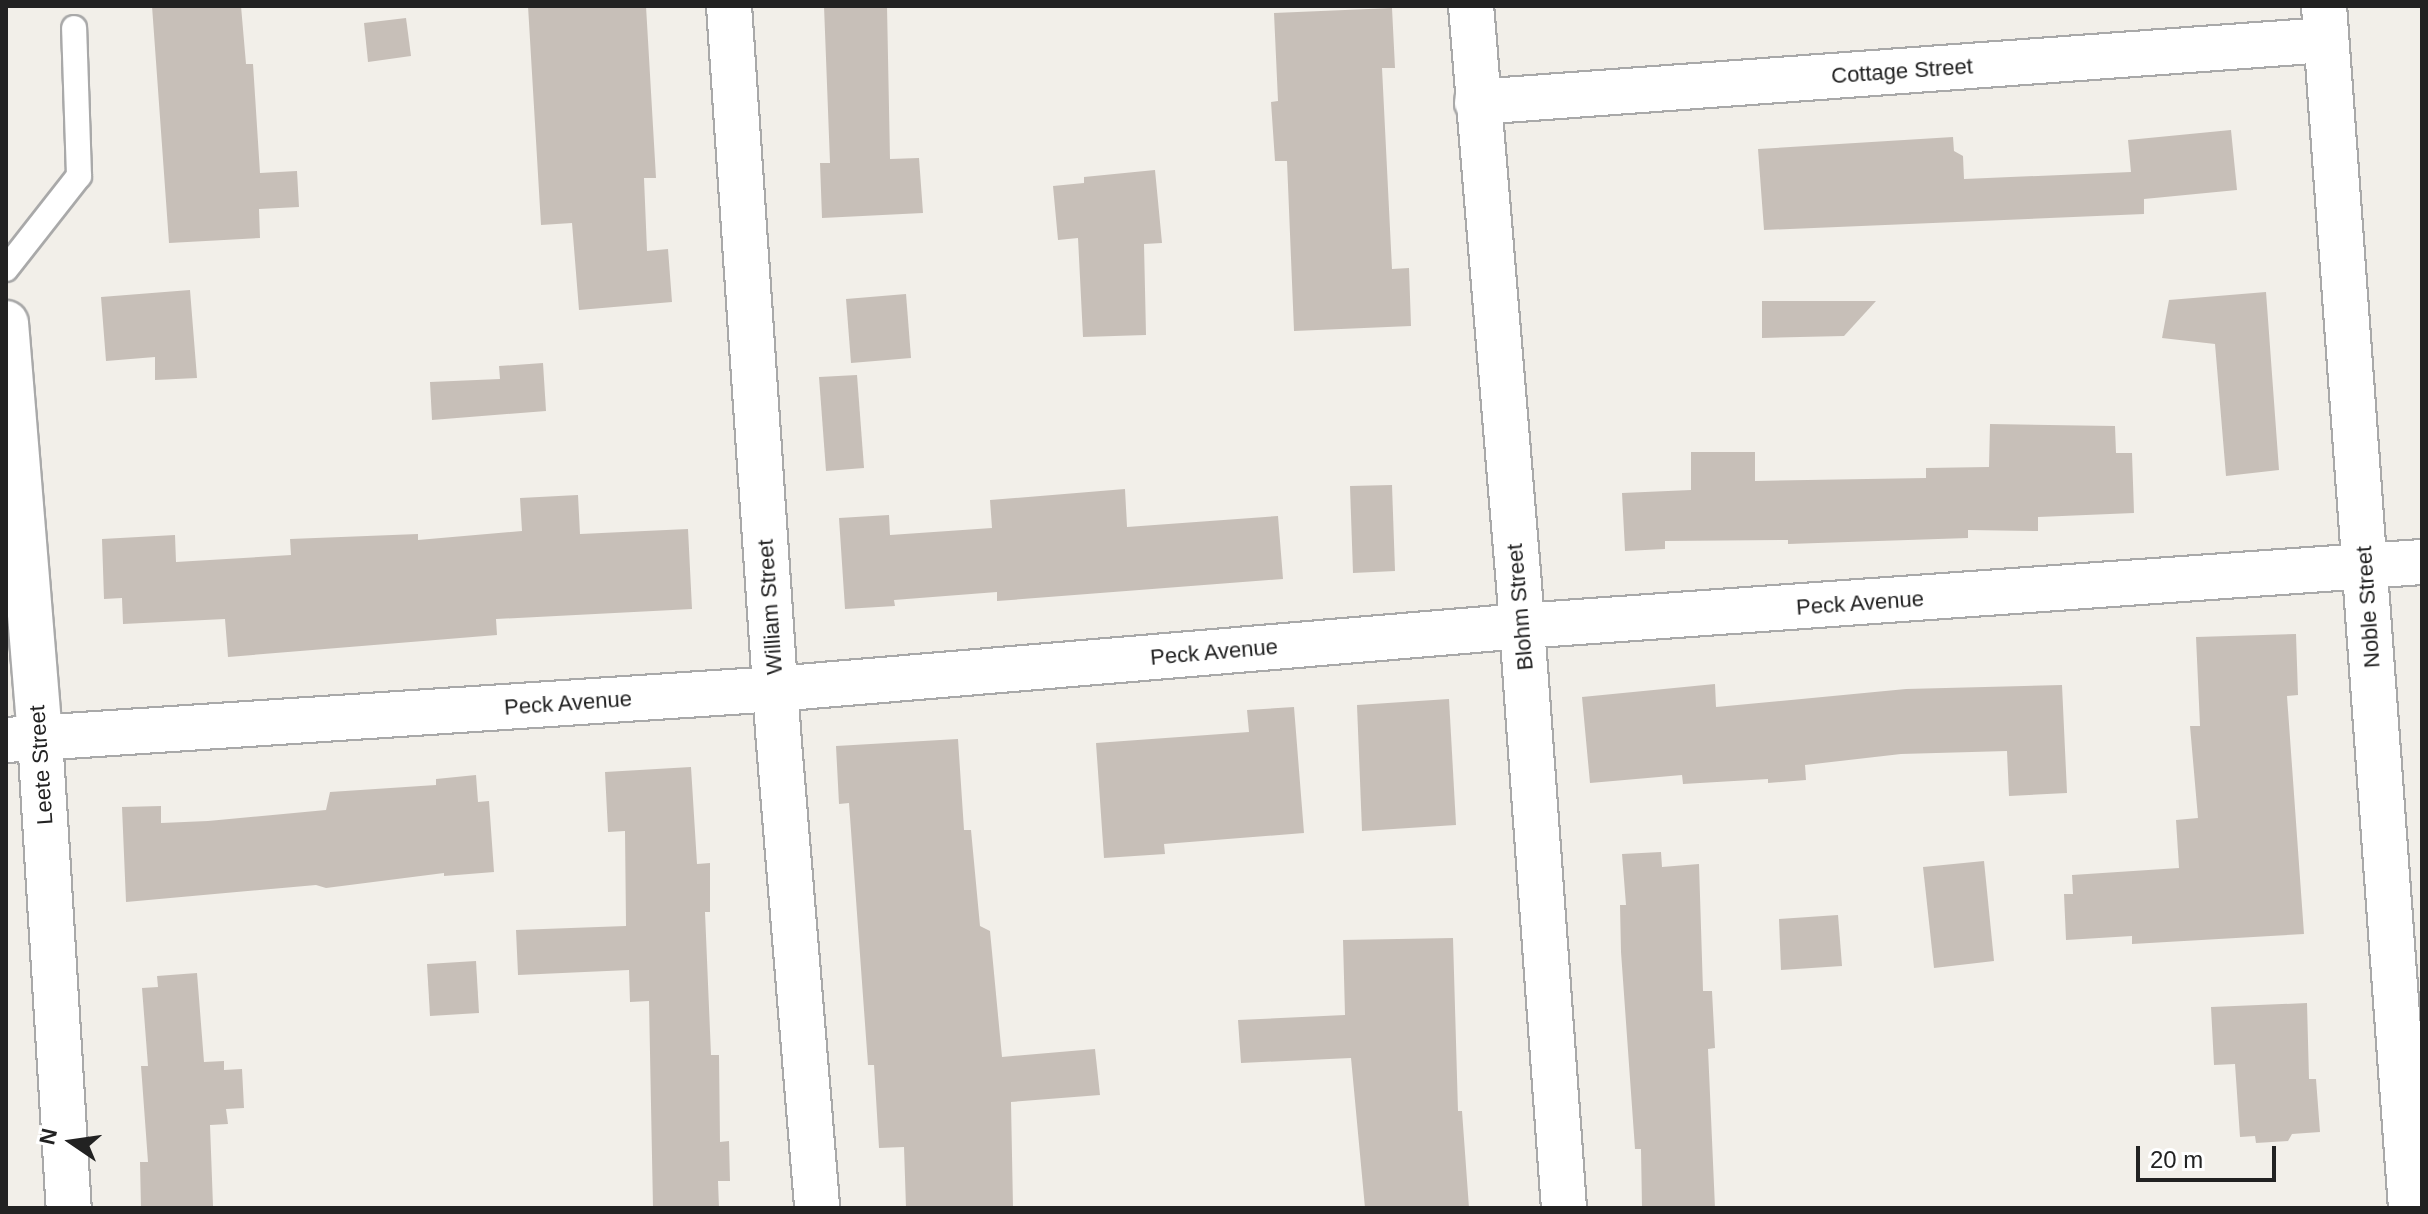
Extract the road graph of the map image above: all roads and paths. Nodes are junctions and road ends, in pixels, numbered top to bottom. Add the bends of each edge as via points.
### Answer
1 (729, 6) edge
2 (1471, 6) edge
3 (2325, 23) edge
4 (74, 28) dead end
5 (1477, 102) junction
6 (6, 269) edge
7 (6, 323) edge
8 (2422, 562) edge
9 (2365, 567) junction
10 (1522, 626) junction
11 (775, 689) junction
12 (23, 739) edge
13 (69, 1208) edge
14 (817, 1208) edge
15 (1564, 1208) edge
16 (2411, 1208) edge

1 - 11 street, William Street
2 - 5 street, Blohm Street
3 - 5 street, Cottage Street
3 - 9 street, Noble Street
4 - 6 lane via 79,176
5 - 10 street, Blohm Street
7 - 12 street, Leete Street
8 - 9 street, Peck Avenue
9 - 10 street, Peck Avenue
9 - 16 street, Noble Street
10 - 11 street, Peck Avenue
10 - 15 street, Blohm Street
11 - 12 street, Peck Avenue
11 - 14 street, William Street
12 - 13 street, Leete Street

